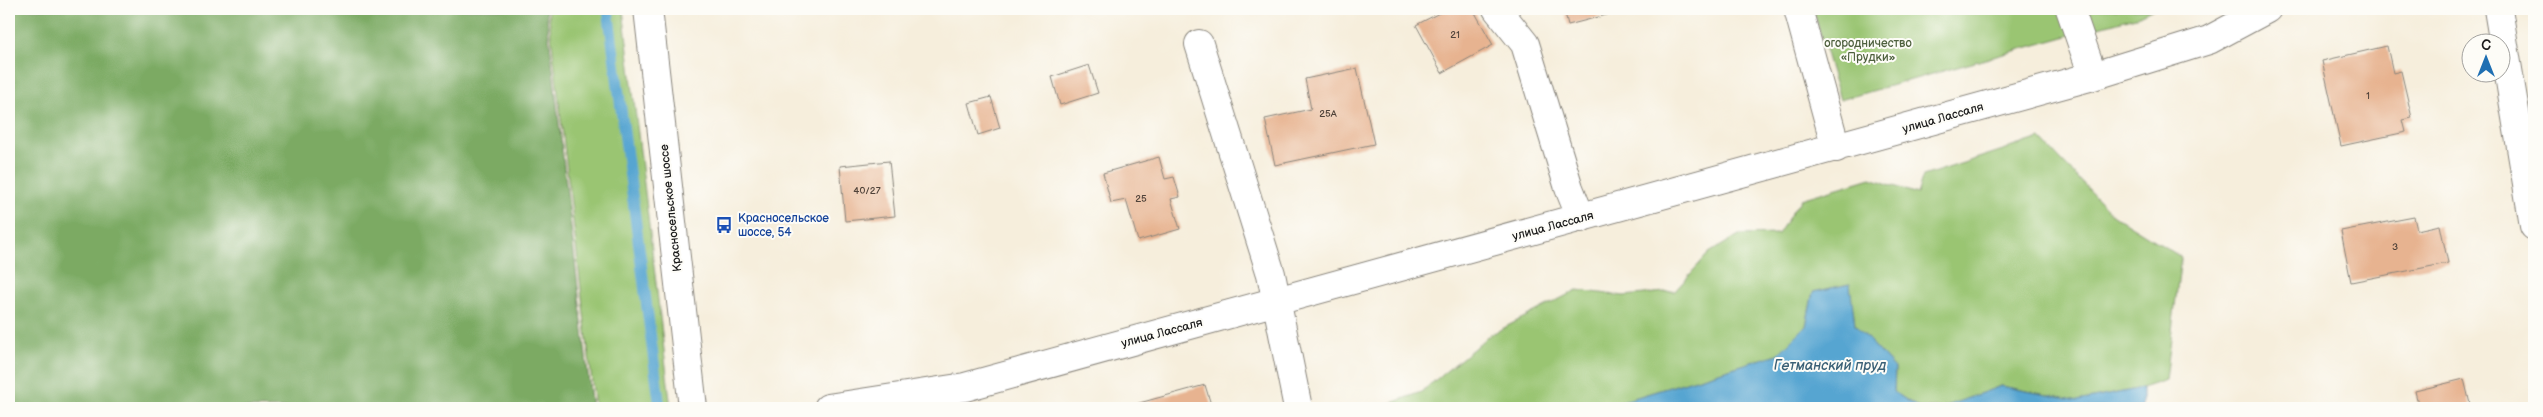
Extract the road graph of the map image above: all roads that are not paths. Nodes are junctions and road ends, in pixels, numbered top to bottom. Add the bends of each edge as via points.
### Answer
1 (648, 9) edge
2 (1497, 9) edge
3 (1798, 9) edge
4 (2070, 9) edge
5 (2267, 9) edge
6 (2498, 9) edge
7 (1199, 44) dead end
8 (2094, 76) junction
9 (1836, 148) junction
10 (1581, 218) junction
11 (2534, 226) edge
12 (1278, 302) junction
13 (693, 408) edge
14 (828, 408) edge
15 (1298, 408) edge

1 - 13 street, Красносельское шоссе
2 - 10 street via 1525,44
3 - 9 street
4 - 8 street
5 - 8 street, улица Лассаля via 2209,40
6 - 11 street
7 - 12 street
8 - 9 street, улица Лассаля
9 - 10 street, улица Лассаля
10 - 12 street, улица Лассаля
12 - 14 street, улица Лассаля via 965,387
12 - 15 street

